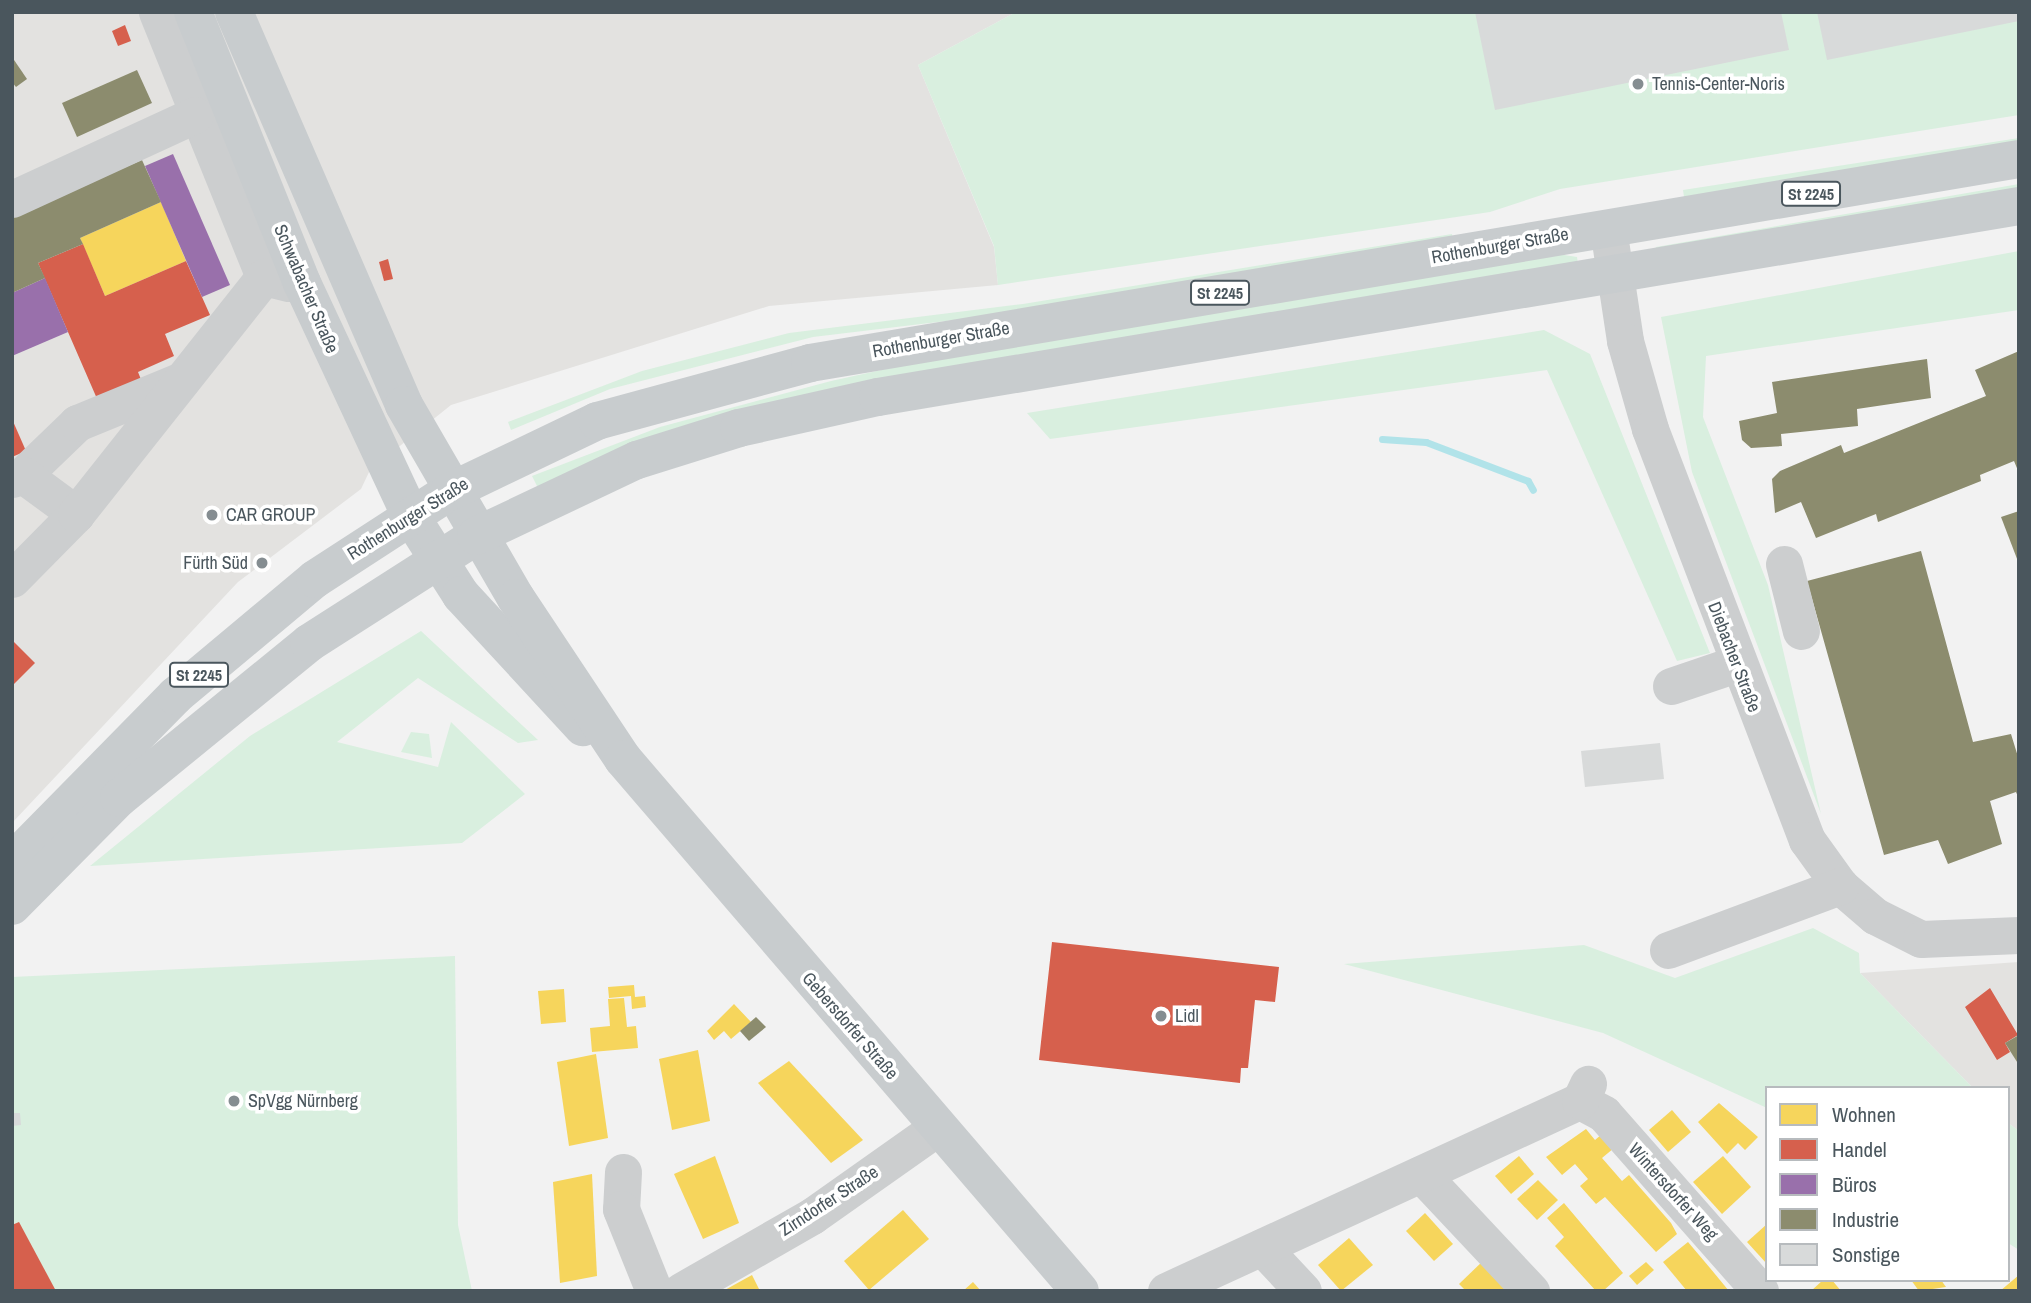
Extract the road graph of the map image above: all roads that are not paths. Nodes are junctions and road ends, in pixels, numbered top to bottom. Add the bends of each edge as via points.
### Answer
1 (157, 12) edge
2 (193, 12) edge
3 (234, 12) edge
4 (195, 115) junction
5 (2019, 159) edge
6 (12, 199) edge
7 (2019, 206) edge
8 (1608, 228) junction
9 (1614, 274) junction
10 (264, 277) junction
11 (302, 283) junction
12 (183, 380) junction
13 (18, 477) edge
14 (449, 492) junction
15 (76, 514) junction
16 (410, 514) junction
17 (477, 536) junction
18 (437, 558) junction
19 (1784, 564) dead end
20 (12, 579) edge
21 (1801, 631) dead end
22 (1736, 664) junction
23 (1671, 686) dead end
24 (623, 759) junction
25 (12, 862) edge
26 (1840, 886) junction
27 (12, 906) edge
28 (2019, 935) edge
29 (1668, 950) dead end
30 (937, 1127) junction
31 (623, 1172) dead end
32 (1421, 1174) junction
33 (1262, 1247) junction
34 (654, 1291) edge
35 (681, 1291) edge
36 (1080, 1291) edge
37 (1166, 1291) edge
38 (1303, 1291) edge
39 (1531, 1291) edge
40 (1760, 1291) edge

1 - 4 street
2 - 11 main road, Schwabacher Straße
3 - 14 main road via 353,292
4 - 6 street
4 - 10 street
5 - 8 main road, Rothenburger Straße / St 2245
7 - 9 main road, St 2245
8 - 9 street, Diebacher Straße
8 - 14 main road, Rothenburger Straße / St 2245 via 760,373 597,421
9 - 17 main road, St 2245 via 794,414 637,460
9 - 22 street, Diebacher Straße via 1650,429
10 - 11 street
10 - 12 street
11 - 16 main road, Schwabacher Straße
12 - 13 street via 77,423
12 - 15 street
13 - 15 street
14 - 16 main road, Rothenburger Straße / St 2245
14 - 17 main road
15 - 20 street
16 - 18 main road, Schwabacher Straße
16 - 25 main road, Rothenburger Straße / St 2245 via 315,579 213,662
17 - 18 main road, St 2245
17 - 24 main road, Gebersdorfer Straße
18 - 24 main road, Gebersdorfer Straße via 525,668
18 - 27 main road, St 2245 via 221,711 104,812
19 - 21 street
22 - 23 street
22 - 26 street, Diebacher Straße via 1807,839
24 - 30 main road, Gebersdorfer Straße
26 - 28 street, Diebacher Straße via 1875,916 1921,939
26 - 29 street
30 - 35 street, Zirndorfer Straße via 812,1216
30 - 36 main road, Gebersdorfer Straße
31 - 34 street via 621,1209
32 - 33 street
32 - 39 street
32 - 40 street, Wintersdorfer Weg via 1584,1093
33 - 37 street
33 - 38 street

